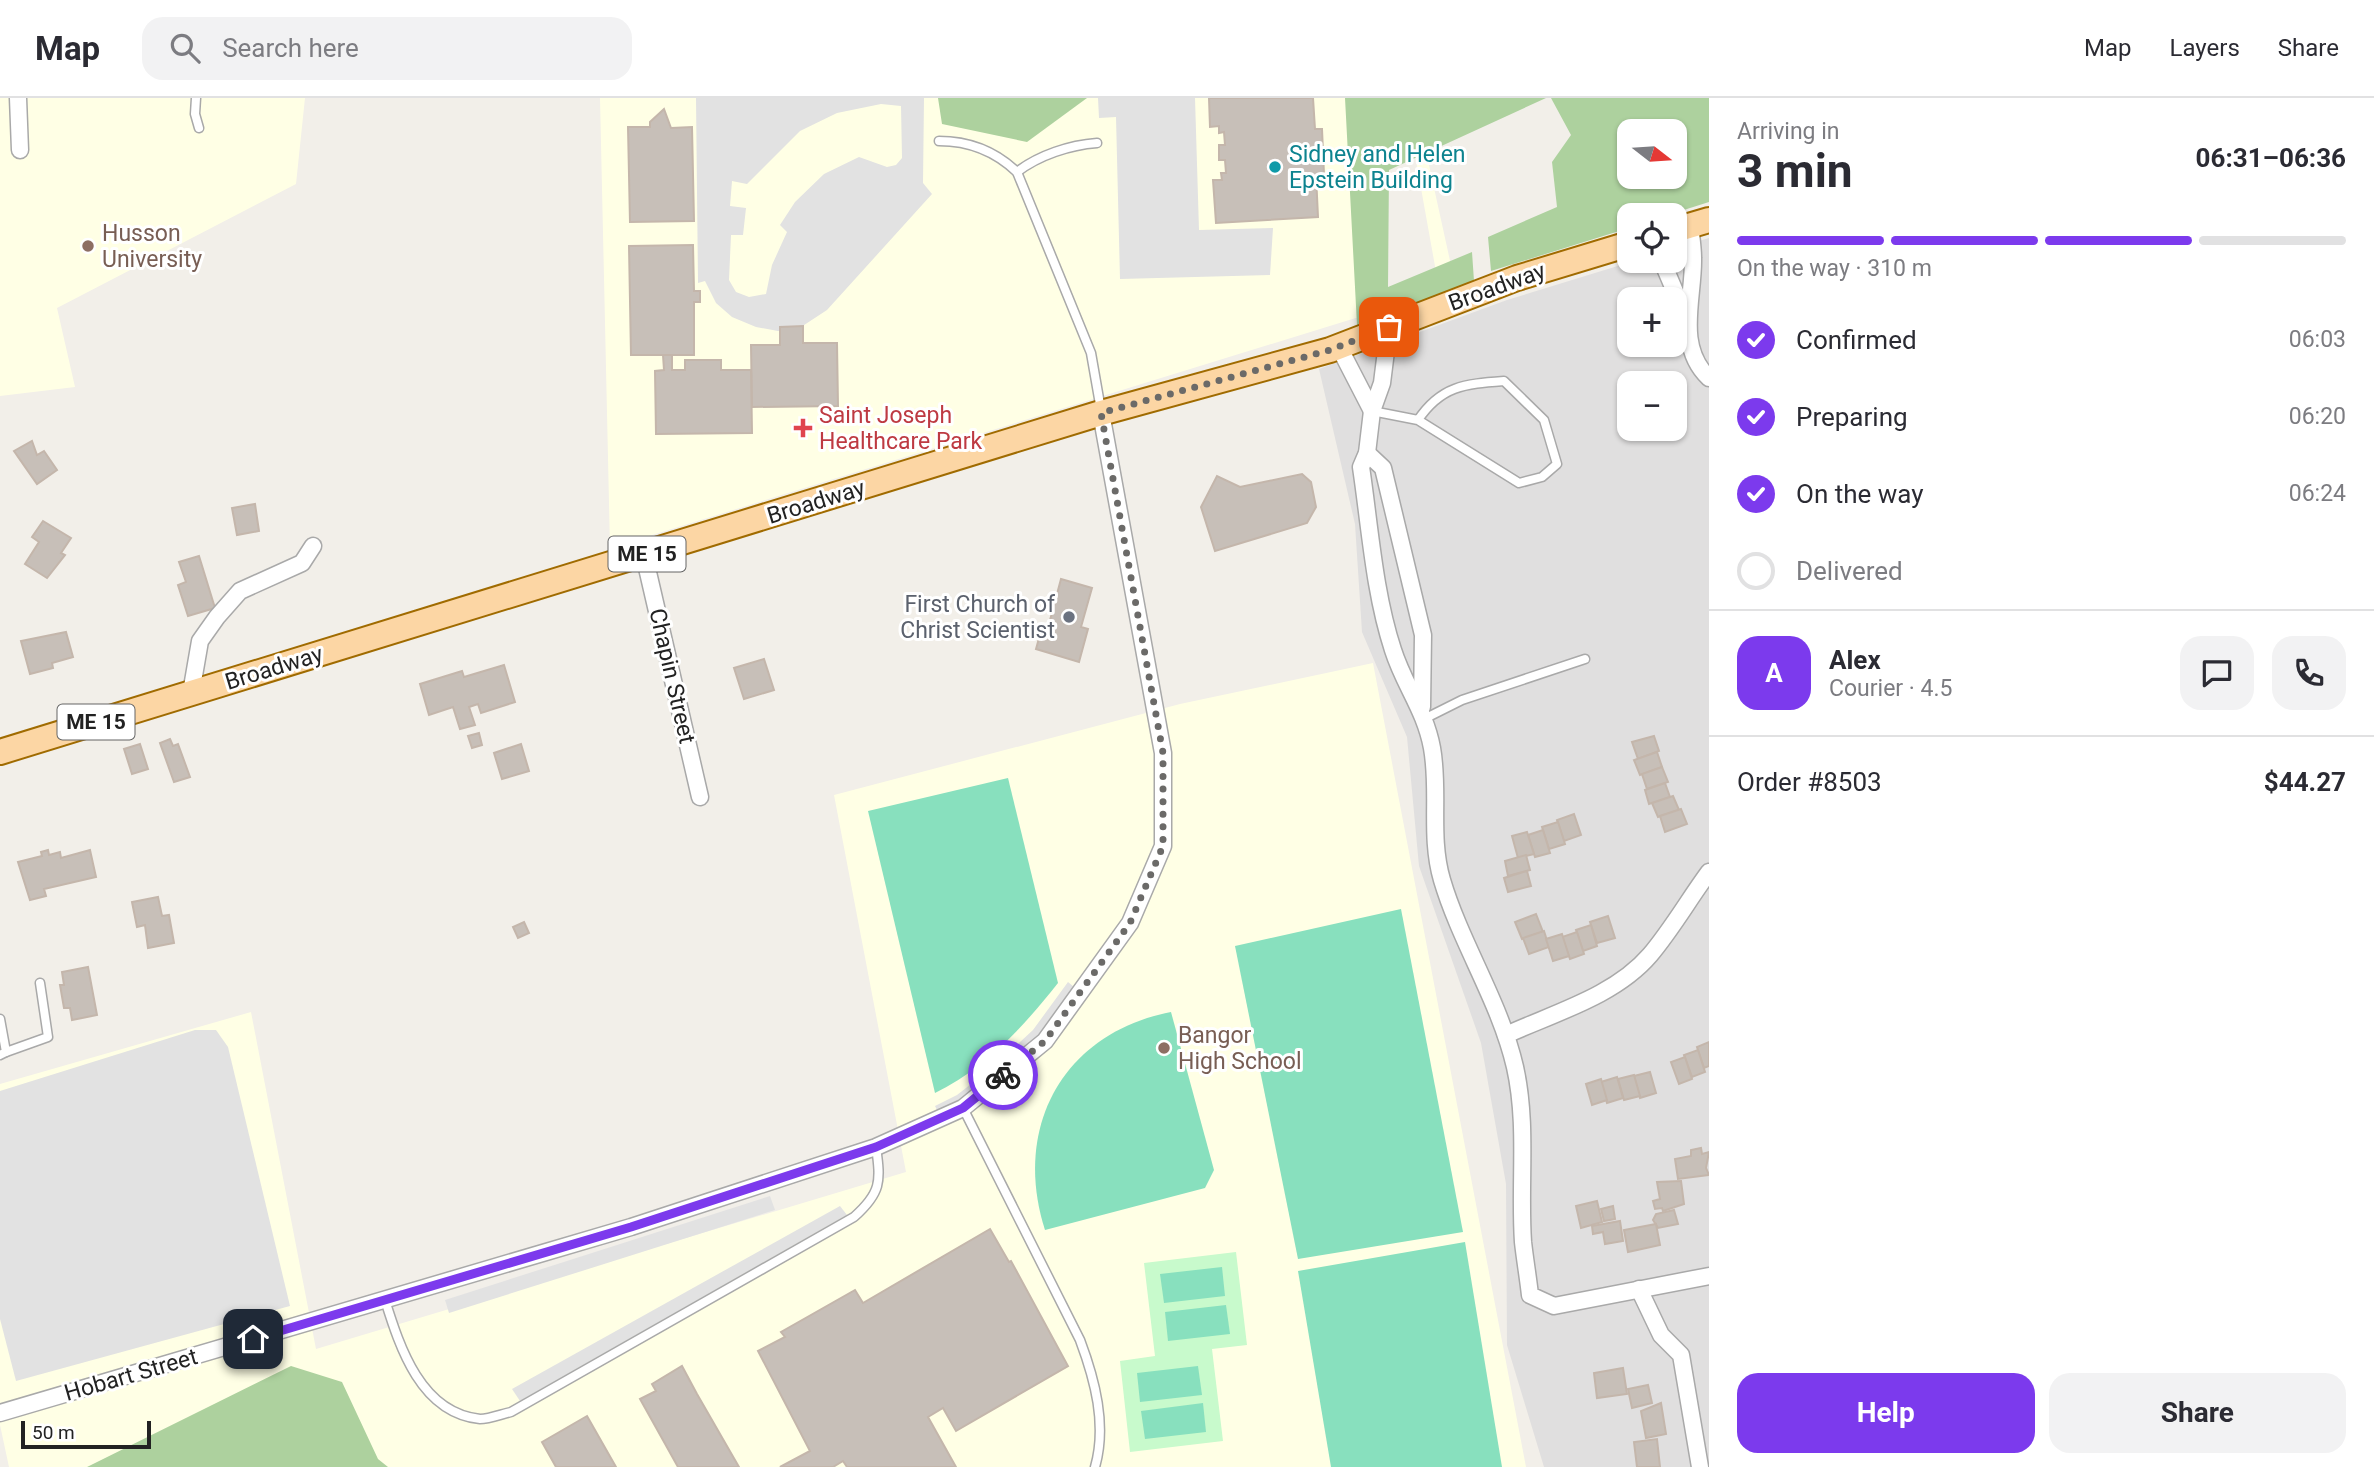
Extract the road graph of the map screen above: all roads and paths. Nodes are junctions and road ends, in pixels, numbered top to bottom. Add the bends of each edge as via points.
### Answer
1 (18, 98) edge
2 (196, 98) edge
3 (199, 128) dead end
4 (939, 141) dead end
5 (1097, 143) dead end
6 (20, 150) dead end
7 (1017, 172) junction
8 (1691, 225) edge
9 (1617, 248) edge
10 (1667, 273) edge
11 (1688, 309) junction
12 (1389, 327) junction
13 (1339, 347) junction
14 (1709, 378) edge
15 (1372, 411) junction
16 (1101, 413) junction
17 (1418, 420) junction
18 (1367, 453) junction
19 (313, 546) dead end
20 (644, 555) junction
21 (1585, 659) dead end
22 (191, 693) junction
23 (1423, 714) junction
24 (0, 752) edge
25 (700, 797) dead end
26 (1709, 872) edge
27 (40, 983) dead end
28 (0, 1019) edge
29 (1506, 1035) junction
30 (3, 1053) edge
31 (963, 1108) junction
32 (876, 1147) junction
33 (1709, 1276) edge
34 (1639, 1289) junction
35 (385, 1300) junction
36 (0, 1413) edge
37 (1095, 1467) edge
38 (1700, 1467) edge

1 - 6 street
2 - 3 lane
4 - 7 lane via 975,146 1001,157
5 - 7 lane via 1078,145
7 - 16 lane via 1091,353
8 - 11 street
9 - 12 main road, Broadway / ME 15 via 1517,278
10 - 11 street via 1679,301
11 - 14 street via 1693,348
12 - 13 main road, Broadway / ME 15
12 - 15 street via 1382,383
13 - 15 street
13 - 16 main road, Broadway / ME 15
15 - 17 lane
15 - 18 street
16 - 20 main road, Broadway / ME 15
16 - 31 street, Hobart Street via 1163,753 1163,846 1130,923 1045,1041
17 - 17 lane via 1519,483 1542,477 1557,464 1544,419 1504,381 1465,384 1432,399
18 - 23 street via 1361,467 1382,608 1393,652
18 - 23 street via 1384,468 1417,604 1423,635
19 - 22 street via 302,563 240,591 217,617 200,641
20 - 22 main road, Broadway / ME 15
20 - 25 street, Chapin Street
21 - 23 lane
22 - 24 main road, Broadway / ME 15
23 - 29 street via 1433,755 1434,846 1441,877
26 - 29 street via 1649,955 1625,977
27 - 30 lane via 48,1037
28 - 30 lane
29 - 34 street via 1521,1112 1523,1241 1530,1295 1554,1306
31 - 32 street, Hobart Street
31 - 37 lane via 1092,1371 1101,1446
32 - 35 street, Hobart Street
32 - 35 lane via 880,1177 873,1200 854,1217 511,1412 481,1419 441,1407 413,1371
33 - 34 street
34 - 38 street via 1661,1335 1681,1355
35 - 36 street, Hobart Street

